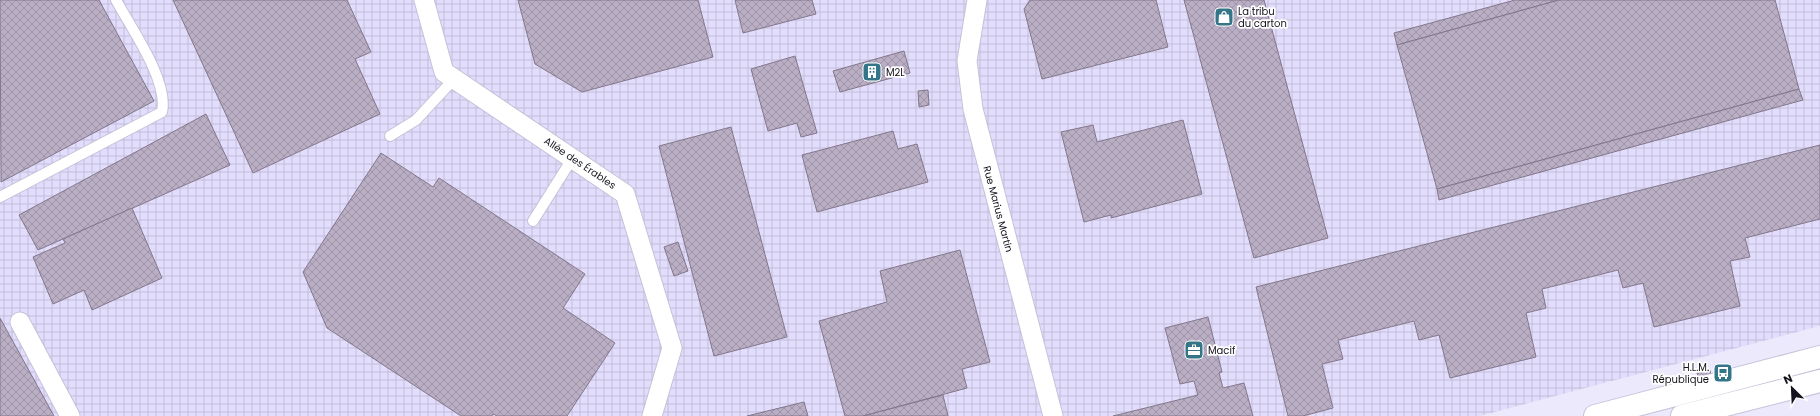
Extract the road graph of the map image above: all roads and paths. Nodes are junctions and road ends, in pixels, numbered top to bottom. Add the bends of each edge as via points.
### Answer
1 (116, 0) edge
2 (424, 0) edge
3 (977, 0) edge
4 (454, 78) junction
5 (390, 136) dead end
6 (572, 159) junction
7 (0, 197) edge
8 (534, 220) dead end
9 (20, 322) dead end
10 (1820, 357) edge
11 (1820, 381) edge
12 (70, 416) edge
13 (652, 416) edge
14 (1054, 416) edge
15 (1595, 416) edge
16 (1682, 416) edge

1 - 7 lane via 159,79 164,103 162,112
2 - 4 street, Allée des Érables via 444,72
3 - 14 street, Rue Marius Martin via 967,61 973,109
4 - 5 lane via 416,120
4 - 6 street, Allée des Érables
6 - 8 lane
6 - 13 street, Allée des Érables via 625,194 672,348
9 - 12 street
10 - 15 main road
11 - 16 main road

